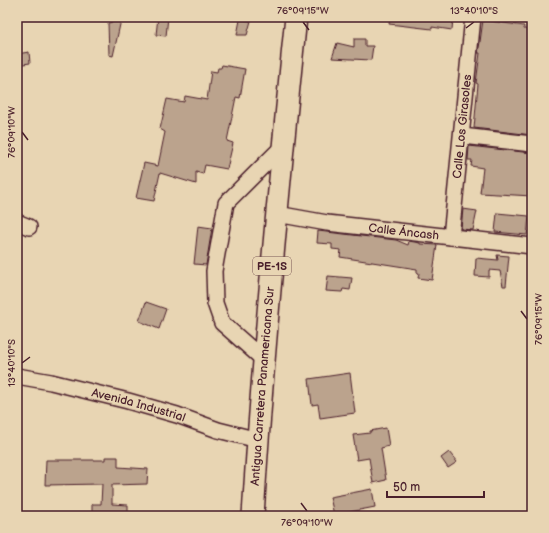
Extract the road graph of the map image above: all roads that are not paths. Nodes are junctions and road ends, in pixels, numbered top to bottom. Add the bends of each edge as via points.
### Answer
1 (296, 17) edge
2 (473, 17) edge
3 (462, 136) junction
4 (532, 144) edge
5 (283, 146) junction
6 (277, 214) junction
7 (450, 237) junction
8 (532, 246) edge
9 (265, 361) junction
10 (17, 376) edge
11 (258, 440) junction
12 (254, 516) edge

1 - 5 highway, Antigua Carretera Panamericana Sur / PE-1S
2 - 3 street, Calle Los Girasoles
3 - 4 street
3 - 7 street, Calle Los Girasoles
5 - 6 highway, Antigua Carretera Panamericana Sur / PE-1S
5 - 9 street via 226,203 214,271 215,304 222,323
6 - 7 street, Calle Áncash via 327,223
6 - 9 highway, Antigua Carretera Panamericana Sur / PE-1S
7 - 8 street, Calle Áncash
9 - 11 highway, Antigua Carretera Panamericana Sur / PE-1S
10 - 11 street, Avenida Industrial via 128,401
11 - 12 highway, Antigua Carretera Panamericana Sur / PE-1S

